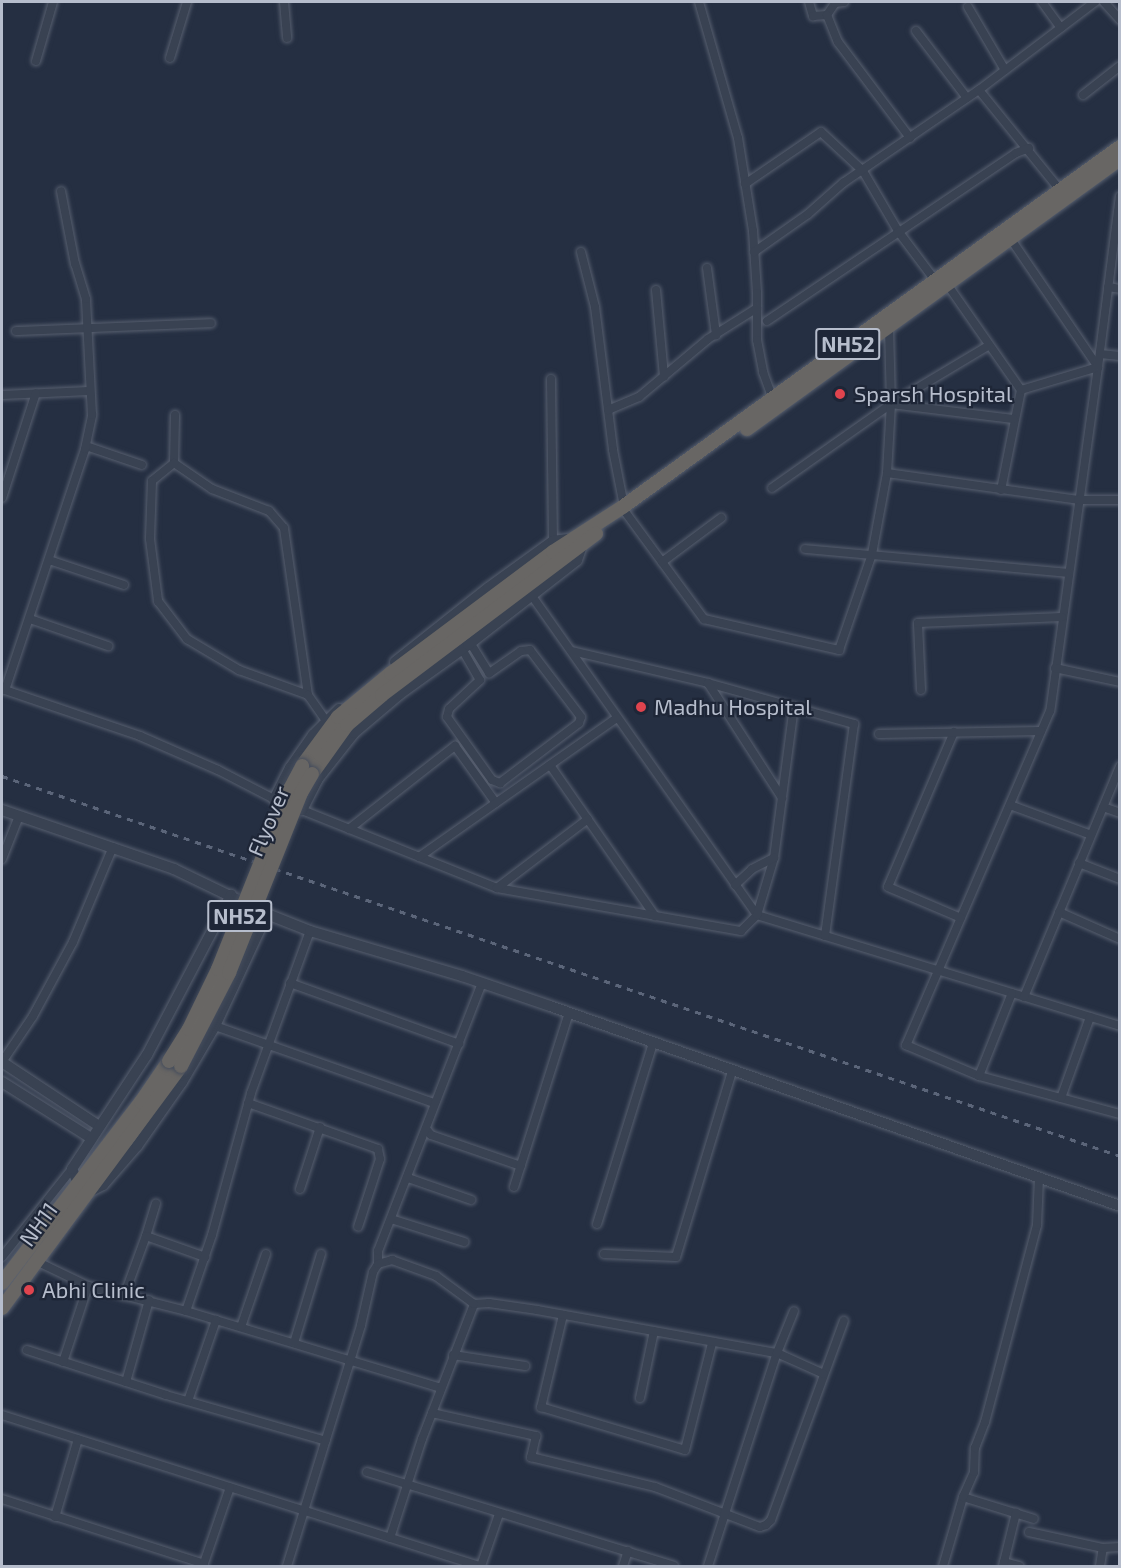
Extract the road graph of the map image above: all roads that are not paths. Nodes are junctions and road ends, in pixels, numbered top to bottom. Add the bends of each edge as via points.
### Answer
1 (52, 2) edge
2 (187, 2) edge
3 (284, 2) edge
4 (699, 2) edge
5 (809, 2) edge
6 (844, 2) edge
7 (1042, 2) edge
8 (1095, 2) edge
9 (1108, 3) edge
10 (968, 7) dead end
11 (827, 15) junction
12 (1119, 20) edge
13 (1060, 28) junction
14 (916, 31) dead end
15 (287, 38) dead end
16 (170, 58) dead end
17 (36, 61) dead end
18 (1119, 66) edge
19 (1005, 70) junction
20 (979, 90) junction
21 (1083, 95) dead end
22 (967, 98) junction
23 (910, 138) junction
24 (1029, 148) junction
25 (1119, 150) edge
26 (863, 171) junction
27 (745, 184) junction
28 (1060, 189) junction
29 (61, 191) dead end
30 (1119, 196) edge
31 (1118, 219) edge
32 (898, 231) junction
33 (1008, 234) junction
34 (581, 252) dead end
35 (754, 252) junction
36 (707, 268) dead end
37 (941, 282) junction
38 (1108, 288) junction
39 (1119, 289) edge
40 (656, 290) dead end
41 (757, 308) junction
42 (766, 321) dead end
43 (211, 323) dead end
44 (889, 327) junction
45 (87, 328) junction
46 (16, 331) dead end
47 (716, 335) junction
48 (988, 346) junction
49 (1100, 354) junction
50 (1119, 356) edge
51 (1098, 367) junction
52 (664, 377) junction
53 (551, 379) dead end
54 (89, 390) junction
55 (1021, 390) junction
56 (36, 393) junction
57 (2, 395) edge
58 (773, 400) junction
59 (891, 404) junction
60 (608, 410) junction
61 (175, 415) dead end
62 (1013, 419) junction
63 (86, 446) junction
64 (174, 463) junction
65 (142, 465) dead end
66 (886, 473) junction
67 (772, 489) dead end
68 (1001, 489) junction
69 (2, 498) edge
70 (1078, 500) junction
71 (1119, 500) edge
72 (625, 510) junction
73 (721, 518) dead end
74 (578, 540) junction
75 (553, 541) junction
76 (805, 549) dead end
77 (872, 554) junction
78 (49, 560) junction
79 (662, 562) junction
80 (1068, 573) junction
81 (124, 585) dead end
82 (532, 596) junction
83 (1062, 617) junction
84 (30, 619) junction
85 (108, 646) dead end
86 (466, 646) junction
87 (572, 651) junction
88 (1055, 668) junction
89 (1119, 682) edge
90 (708, 683) junction
91 (3, 689) edge
92 (921, 690) dead end
93 (308, 695) junction
94 (794, 707) junction
95 (618, 718) junction
96 (326, 722) junction
97 (1041, 731) junction
98 (954, 732) junction
99 (879, 734) dead end
100 (550, 765) junction
101 (1119, 766) edge
102 (291, 767) junction
103 (317, 780) junction
104 (782, 798) junction
105 (274, 799) junction
106 (496, 803) junction
107 (1010, 805) junction
108 (1103, 807) junction
109 (2, 810) edge
110 (302, 810) junction
111 (1119, 813) edge
112 (19, 816) junction
113 (588, 819) junction
114 (349, 829) junction
115 (1091, 835) junction
116 (113, 847) junction
117 (419, 857) junction
118 (774, 858) junction
119 (2, 859) edge
120 (1079, 863) junction
121 (1119, 879) edge
122 (735, 885) junction
123 (496, 888) junction
124 (231, 896) junction
125 (1059, 912) junction
126 (267, 914) junction
127 (757, 915) junction
128 (655, 916) junction
129 (961, 918) junction
130 (310, 931) junction
131 (825, 936) junction
132 (1119, 939) edge
133 (939, 971) junction
134 (290, 983) junction
135 (482, 983) junction
136 (1012, 993) junction
137 (1024, 997) junction
138 (569, 1013) junction
139 (1090, 1017) junction
140 (215, 1026) junction
141 (1119, 1026) edge
142 (653, 1042) junction
143 (459, 1044) junction
144 (267, 1046) junction
145 (2, 1062) edge
146 (732, 1071) junction
147 (979, 1076) junction
148 (2, 1082) edge
149 (1061, 1098) junction
150 (248, 1102) junction
151 (434, 1103) junction
152 (1119, 1114) edge
153 (99, 1126) junction
154 (320, 1127) junction
155 (426, 1130) junction
156 (91, 1138) junction
157 (521, 1166) junction
158 (72, 1169) junction
159 (408, 1178) junction
160 (1039, 1178) junction
161 (514, 1187) dead end
162 (82, 1188) junction
163 (300, 1189) dead end
164 (471, 1200) dead end
165 (156, 1204) dead end
166 (1119, 1206) edge
167 (391, 1219) junction
168 (597, 1224) dead end
169 (358, 1227) dead end
170 (146, 1236) junction
171 (464, 1242) dead end
172 (266, 1254) dead end
173 (321, 1254) dead end
174 (604, 1254) dead end
175 (2, 1257) edge
176 (205, 1257) junction
177 (36, 1261) junction
178 (378, 1264) junction
179 (2, 1283) edge
180 (88, 1287) junction
181 (124, 1296) junction
182 (149, 1300) junction
183 (474, 1305) junction
184 (2, 1308) edge
185 (186, 1311) junction
186 (794, 1311) dead end
187 (563, 1315) junction
188 (216, 1320) junction
189 (844, 1321) dead end
190 (242, 1327) junction
191 (654, 1331) junction
192 (294, 1343) junction
193 (712, 1343) junction
194 (27, 1350) dead end
195 (777, 1353) junction
196 (453, 1355) junction
197 (350, 1361) junction
198 (63, 1362) junction
199 (525, 1366) dead end
200 (824, 1374) junction
201 (126, 1382) junction
202 (441, 1388) junction
203 (640, 1398) dead end
204 (188, 1401) junction
205 (432, 1413) junction
206 (2, 1415) edge
207 (78, 1439) junction
208 (326, 1441) junction
209 (367, 1472) dead end
210 (408, 1485) junction
211 (230, 1487) junction
212 (963, 1497) junction
213 (2, 1499) edge
214 (306, 1511) junction
215 (724, 1511) junction
216 (1016, 1513) junction
217 (499, 1514) junction
218 (55, 1517) junction
219 (1034, 1519) dead end
220 (1029, 1532) dead end
221 (390, 1538) junction
222 (1119, 1547) edge
223 (1103, 1548) junction
224 (628, 1551) junction
225 (1004, 1564) edge
226 (204, 1565) edge
227 (287, 1566) edge
228 (480, 1566) edge
229 (623, 1566) edge
230 (674, 1566) edge
231 (708, 1566) edge
232 (943, 1566) edge
233 (1019, 1566) edge
234 (1100, 1566) edge

1 - 17 street
2 - 16 street
3 - 15 street
4 - 27 street via 727,94
5 - 11 street via 813,16
6 - 11 street via 835,3
7 - 13 street
8 - 13 street
9 - 12 street
10 - 19 street
11 - 23 street via 838,42
13 - 19 street
14 - 22 street
18 - 21 street
19 - 20 street
20 - 22 street
20 - 24 street
22 - 23 street
23 - 26 street
24 - 28 street
24 - 32 street
25 - 28 highway, NH52
25 - 33 highway, NH52
26 - 27 street via 821,132
26 - 32 street
26 - 35 street
27 - 35 street
28 - 33 highway, NH52
29 - 45 street via 86,299
30 - 31 street
31 - 38 street
32 - 37 street
32 - 42 street
33 - 37 highway, NH52
33 - 51 street
34 - 60 street via 596,307
35 - 41 street
36 - 47 street
37 - 44 highway, NH52
37 - 48 street
37 - 58 highway, NH52
38 - 39 street
38 - 49 street
40 - 52 street
41 - 47 street
41 - 58 street via 757,340
43 - 45 street
44 - 59 street
44 - 72 highway, NH52
45 - 46 street
45 - 54 street
47 - 52 street
48 - 55 street
48 - 59 street
49 - 50 street
49 - 51 street
51 - 55 street
51 - 70 street
52 - 60 street via 639,397
53 - 75 street
54 - 56 street
54 - 63 street via 92,415
55 - 62 street
56 - 57 street
56 - 69 street
58 - 72 highway, NH52
59 - 62 street
59 - 66 street
59 - 67 street
60 - 72 street
61 - 64 street
62 - 68 street
63 - 65 street
63 - 78 street
64 - 93 street via 212,489 269,512 284,528
64 - 93 street via 152,481 150,539 158,601 187,639 239,670
66 - 68 street
66 - 77 street
68 - 70 street
70 - 71 street
70 - 80 street
72 - 74 highway, NH52
72 - 79 street
73 - 79 street
74 - 75 street
74 - 82 street via 578,560
74 - 162 highway, Flyover / NH52, bridge via 391,673 339,717 302,766 290,789 218,969 175,1063 141,1101
75 - 96 street via 448,618
76 - 77 street
77 - 79 street via 839,650 704,619
77 - 80 street
78 - 81 street
78 - 84 street
80 - 83 street
82 - 86 street
82 - 87 street
83 - 88 street
83 - 92 street via 918,623
84 - 85 street
84 - 91 street
86 - 86 street via 489,674 521,651 530,650 581,717 579,723 500,783 492,780 447,717 449,709 480,680
86 - 103 street via 354,733
87 - 90 street
87 - 95 street
88 - 89 street
88 - 97 street via 1050,711
90 - 94 street
90 - 104 street
91 - 105 street via 140,736
93 - 96 street
94 - 104 street
94 - 131 street via 854,724
95 - 100 street
95 - 122 street
96 - 102 street
97 - 98 street
97 - 107 street
98 - 99 street
98 - 129 street via 888,887
100 - 106 street
100 - 113 street
101 - 108 street
102 - 103 street
102 - 105 street
103 - 110 street
104 - 118 street
105 - 110 street
106 - 114 street via 455,746
106 - 117 street
107 - 115 street
107 - 129 street
108 - 111 street
108 - 115 street
109 - 112 street
110 - 114 street
112 - 116 street
112 - 119 street
113 - 123 street
113 - 128 street
114 - 117 street
115 - 120 street
116 - 124 street via 174,869
116 - 145 street via 73,942 33,1016
117 - 123 street
118 - 122 street via 752,869
118 - 127 street
120 - 121 street
120 - 125 street
122 - 127 street
123 - 128 street
124 - 126 street
124 - 153 street via 147,1056
125 - 132 street
125 - 137 street
126 - 130 street
126 - 140 street
127 - 128 street via 741,931
127 - 131 street
129 - 133 street
130 - 134 street
130 - 135 street
131 - 133 street
133 - 136 street
133 - 147 street via 906,1045
134 - 143 street
134 - 144 street
135 - 138 street
135 - 143 street
136 - 137 street
136 - 147 street
137 - 139 street
138 - 142 street
138 - 157 street
139 - 141 street
139 - 149 street
140 - 144 street
140 - 162 street via 137,1146 104,1185
142 - 146 street
142 - 168 street
143 - 151 street
144 - 150 street
144 - 151 street
145 - 153 street
146 - 160 street
146 - 174 street via 676,1257
147 - 149 street
148 - 156 street
149 - 152 street
150 - 154 street
150 - 176 street
151 - 155 street
153 - 156 street
154 - 163 street
154 - 169 street via 378,1149 380,1159
155 - 157 street
155 - 159 street
156 - 158 street
157 - 161 street
158 - 162 street
158 - 175 street
159 - 164 street
159 - 167 street
160 - 166 street
160 - 212 street via 1037,1225 975,1448 975,1472
162 - 177 highway, NH11 / NH52
162 - 179 highway, NH52
165 - 170 street
167 - 171 street
167 - 178 street via 378,1251
170 - 176 street
170 - 181 street
172 - 190 street
173 - 192 street
176 - 185 street
177 - 180 street
177 - 184 highway, NH11 / NH52
178 - 183 street via 392,1260 436,1276
178 - 197 street
180 - 181 street
180 - 198 street
181 - 182 street
182 - 185 street
182 - 201 street
183 - 187 street via 489,1303
183 - 196 street
185 - 188 street
186 - 195 street
187 - 191 street
187 - 193 street via 541,1407 685,1450
188 - 190 street
188 - 204 street
189 - 200 street
190 - 192 street
191 - 193 street
191 - 203 street
192 - 197 street
193 - 195 street
194 - 198 street
195 - 200 street
195 - 215 street
196 - 199 street
196 - 202 street
197 - 202 street
197 - 208 street
198 - 201 street
200 - 215 street via 771,1520 760,1527
201 - 204 street
202 - 205 street
204 - 208 street
205 - 210 street
205 - 215 street via 536,1436 531,1456 655,1487
206 - 207 street
207 - 211 street
207 - 218 street
208 - 214 street
209 - 210 street
210 - 217 street
210 - 221 street
211 - 214 street
211 - 226 street
212 - 216 street
212 - 232 street
213 - 218 street
214 - 221 street
214 - 227 street
215 - 231 street
216 - 219 street
216 - 225 street
217 - 224 street
217 - 228 street
218 - 226 street
220 - 223 street
221 - 228 street
222 - 223 street
223 - 234 street
224 - 229 street
224 - 230 street
225 - 233 street

